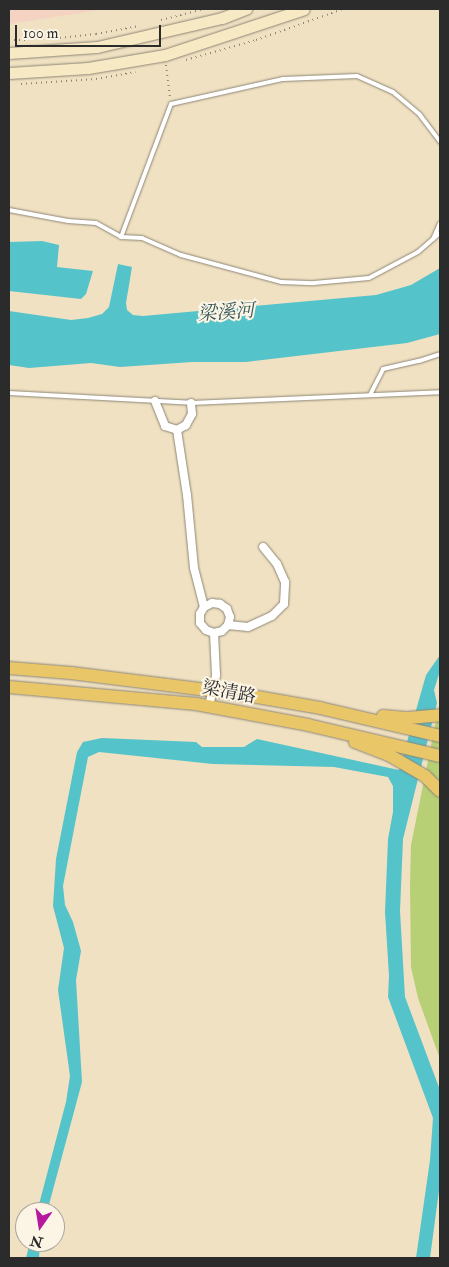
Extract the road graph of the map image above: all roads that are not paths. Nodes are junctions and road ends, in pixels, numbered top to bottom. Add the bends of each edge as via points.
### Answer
1 (246, 9) edge
2 (304, 9) edge
3 (292, 11) edge
4 (9, 53) edge
5 (9, 73) edge
6 (440, 142) edge
7 (9, 210) edge
8 (440, 223) edge
9 (440, 233) edge
10 (121, 237) junction
11 (432, 240) junction
12 (440, 354) edge
13 (440, 392) edge
14 (9, 393) edge
15 (370, 395) junction
16 (155, 401) junction
17 (191, 402) junction
18 (177, 430) junction
19 (263, 547) dead end
20 (204, 607) junction
21 (228, 625) junction
22 (214, 634) junction
23 (9, 668) edge
24 (9, 687) edge
25 (212, 690) junction
26 (209, 706) junction
27 (332, 711) junction
28 (439, 715) edge
29 (440, 736) edge
30 (391, 749) junction
31 (438, 755) edge
32 (440, 791) edge

1 - 4 main road via 222,18 97,47
2 - 3 main road
3 - 5 main road via 165,55 88,68
6 - 10 lane via 420,115 394,92 356,76 283,79 171,104
7 - 10 lane via 96,223
8 - 11 lane
9 - 11 lane
10 - 11 lane via 142,238 181,255 255,276 281,282 314,283 369,278 418,252
12 - 15 lane via 383,369
13 - 15 lane
14 - 16 lane
15 - 17 lane
16 - 17 lane
16 - 18 street via 165,426
17 - 18 street via 192,414
18 - 20 street via 194,568
19 - 21 street via 277,564 285,582 284,604 272,616 248,627
20 - 21 street via 212,603 227,609
20 - 22 street via 200,623
21 - 22 street
22 - 25 street via 216,675
23 - 25 main road, 梁清路
24 - 26 main road, 梁清路
25 - 26 street
25 - 27 main road, 梁清路
26 - 30 main road, 梁清路 via 308,725
27 - 28 main road via 408,718
27 - 29 main road, 梁清路
30 - 31 main road
30 - 32 main road

